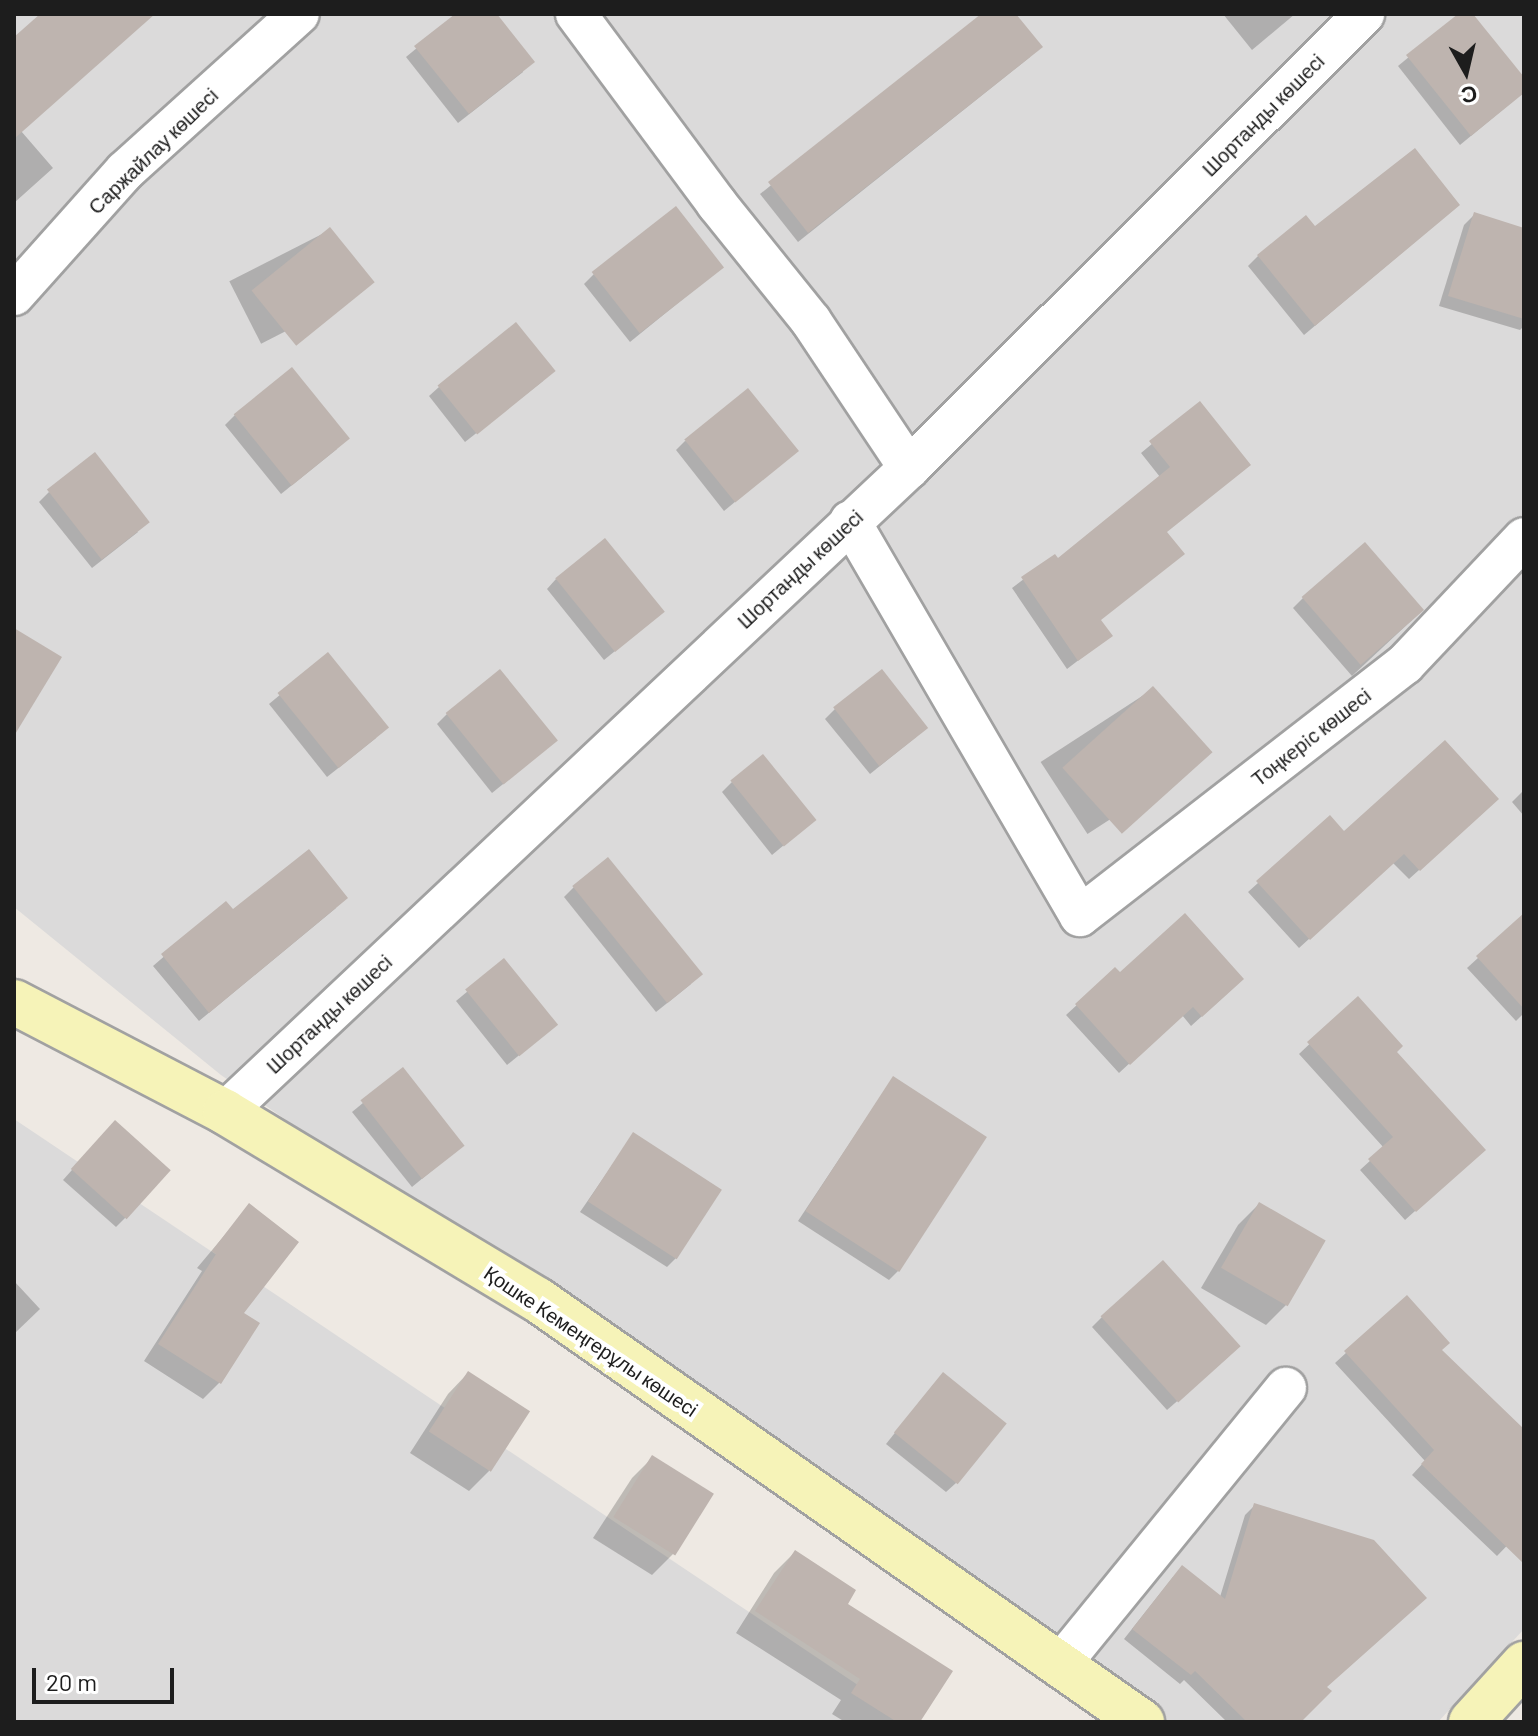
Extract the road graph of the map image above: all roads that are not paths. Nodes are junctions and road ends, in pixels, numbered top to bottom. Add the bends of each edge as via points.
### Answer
1 (299, 14) edge
2 (576, 14) edge
3 (1364, 14) edge
4 (14, 295) edge
5 (909, 468) junction
6 (850, 521) junction
7 (1524, 538) edge
8 (14, 1002) edge
9 (225, 1112) junction
10 (1286, 1388) dead end
11 (1524, 1664) edge
12 (1059, 1666) junction
13 (1142, 1722) edge
14 (1471, 1722) edge

1 - 4 street, Саржайлау көшесі via 125,171
2 - 5 street via 811,321
3 - 5 street, Шортанды көшесі
5 - 6 street, Шортанды көшесі
6 - 7 street, Тоңкерiс көшесі via 1080,916 1405,664
6 - 9 street, Шортанды көшесі
8 - 9 street, Қошке Кемеңгерұлы көшесі
9 - 12 street, Қошке Кемеңгерұлы көшесі via 538,1300
10 - 12 street
11 - 14 street
12 - 13 street, Қошке Кемеңгерұлы көшесі

